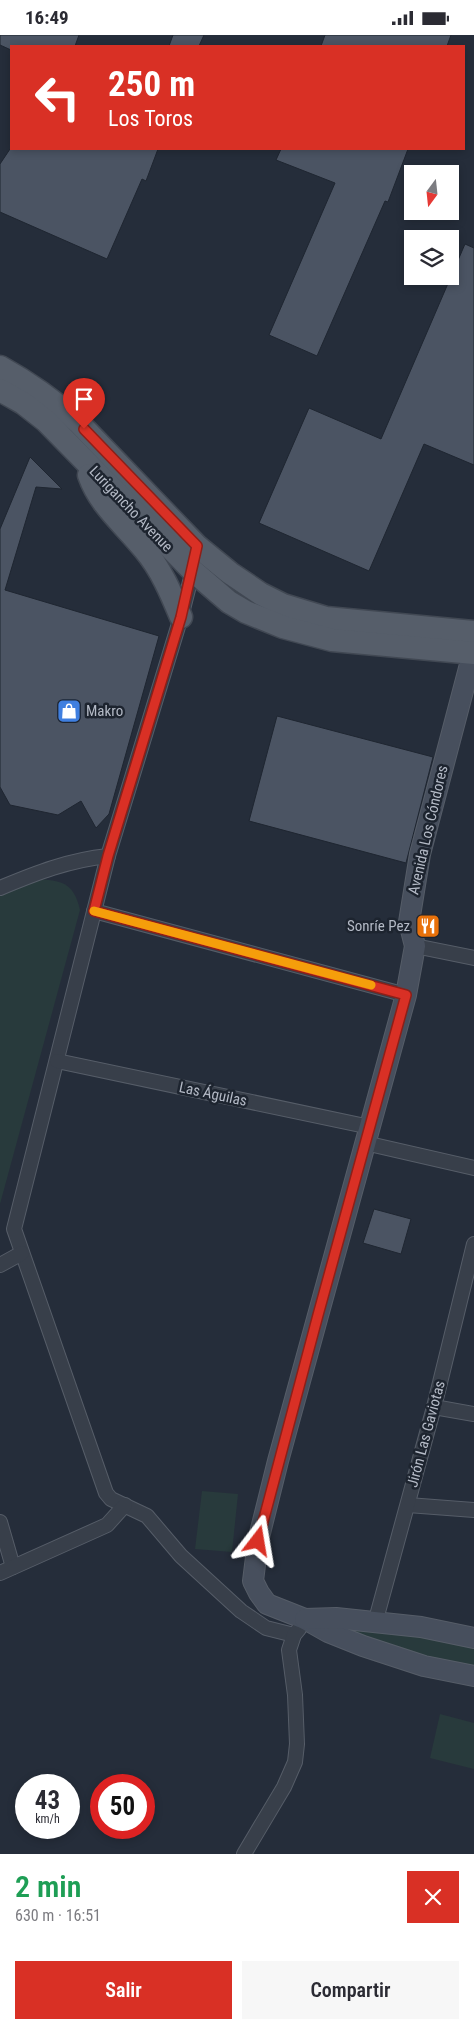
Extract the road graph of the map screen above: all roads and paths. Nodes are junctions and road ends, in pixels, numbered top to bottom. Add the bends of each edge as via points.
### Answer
1 (0, 367) edge
2 (0, 390) edge
3 (84, 459) junction
4 (197, 546) junction
5 (193, 571) junction
6 (181, 617) junction
7 (474, 646) edge
8 (108, 856) junction
9 (0, 888) edge
10 (94, 911) junction
11 (414, 945) junction
12 (474, 958) edge
13 (406, 995) junction
14 (57, 1061) junction
15 (368, 1135) junction
16 (474, 1168) edge
17 (474, 1245) edge
18 (22, 1253) junction
19 (3, 1258) edge
20 (469, 1286) edge
21 (434, 1407) junction
22 (474, 1414) edge
23 (125, 1505) junction
24 (408, 1505) junction
25 (474, 1509) edge
26 (0, 1523) edge
27 (13, 1567) junction
28 (0, 1573) edge
29 (375, 1623) junction
30 (299, 1627) junction
31 (474, 1638) edge
32 (474, 1676) edge
33 (244, 1854) edge

1 - 4 main road, Lurigancho Avenue via 40,391 78,422
2 - 3 main road, Lurigancho Avenue via 46,421
3 - 5 main road, Lurigancho Avenue
3 - 6 main road via 100,499 152,560
4 - 5 street
4 - 7 main road, Lurigancho Avenue via 242,583 283,605 326,618
5 - 6 street
5 - 7 main road, Lurigancho Avenue via 246,612 303,634 332,640
6 - 8 street
7 - 11 main road, Avenida Los Cóndores via 420,854 409,922
8 - 9 street via 54,866
8 - 10 street
10 - 13 street
10 - 14 street
11 - 12 street
11 - 13 main road, Avenida Los Cóndores
13 - 15 main road, Avenida Los Cóndores
14 - 15 street, Las Águilas
14 - 18 street via 14,1229
15 - 16 street, Las Águilas
15 - 30 main road, Avenida Los Cóndores via 278,1461 256,1553 253,1581 259,1593 268,1604
17 - 20 street, Jirón Las Gaviotas
18 - 19 street
18 - 23 street via 106,1493
20 - 21 street, Jirón Las Gaviotas
21 - 22 street
21 - 24 street, Jirón Las Gaviotas
23 - 27 street via 107,1525
23 - 30 street via 147,1516 181,1556 241,1611 266,1629
24 - 25 street
24 - 29 street, Jirón Las Gaviotas
26 - 27 street
27 - 28 street
29 - 30 main road via 336,1618
29 - 31 main road via 421,1627
30 - 32 main road, Avenida Los Cóndores via 328,1631 424,1666
30 - 33 street via 289,1650 296,1723 295,1762 284,1787

